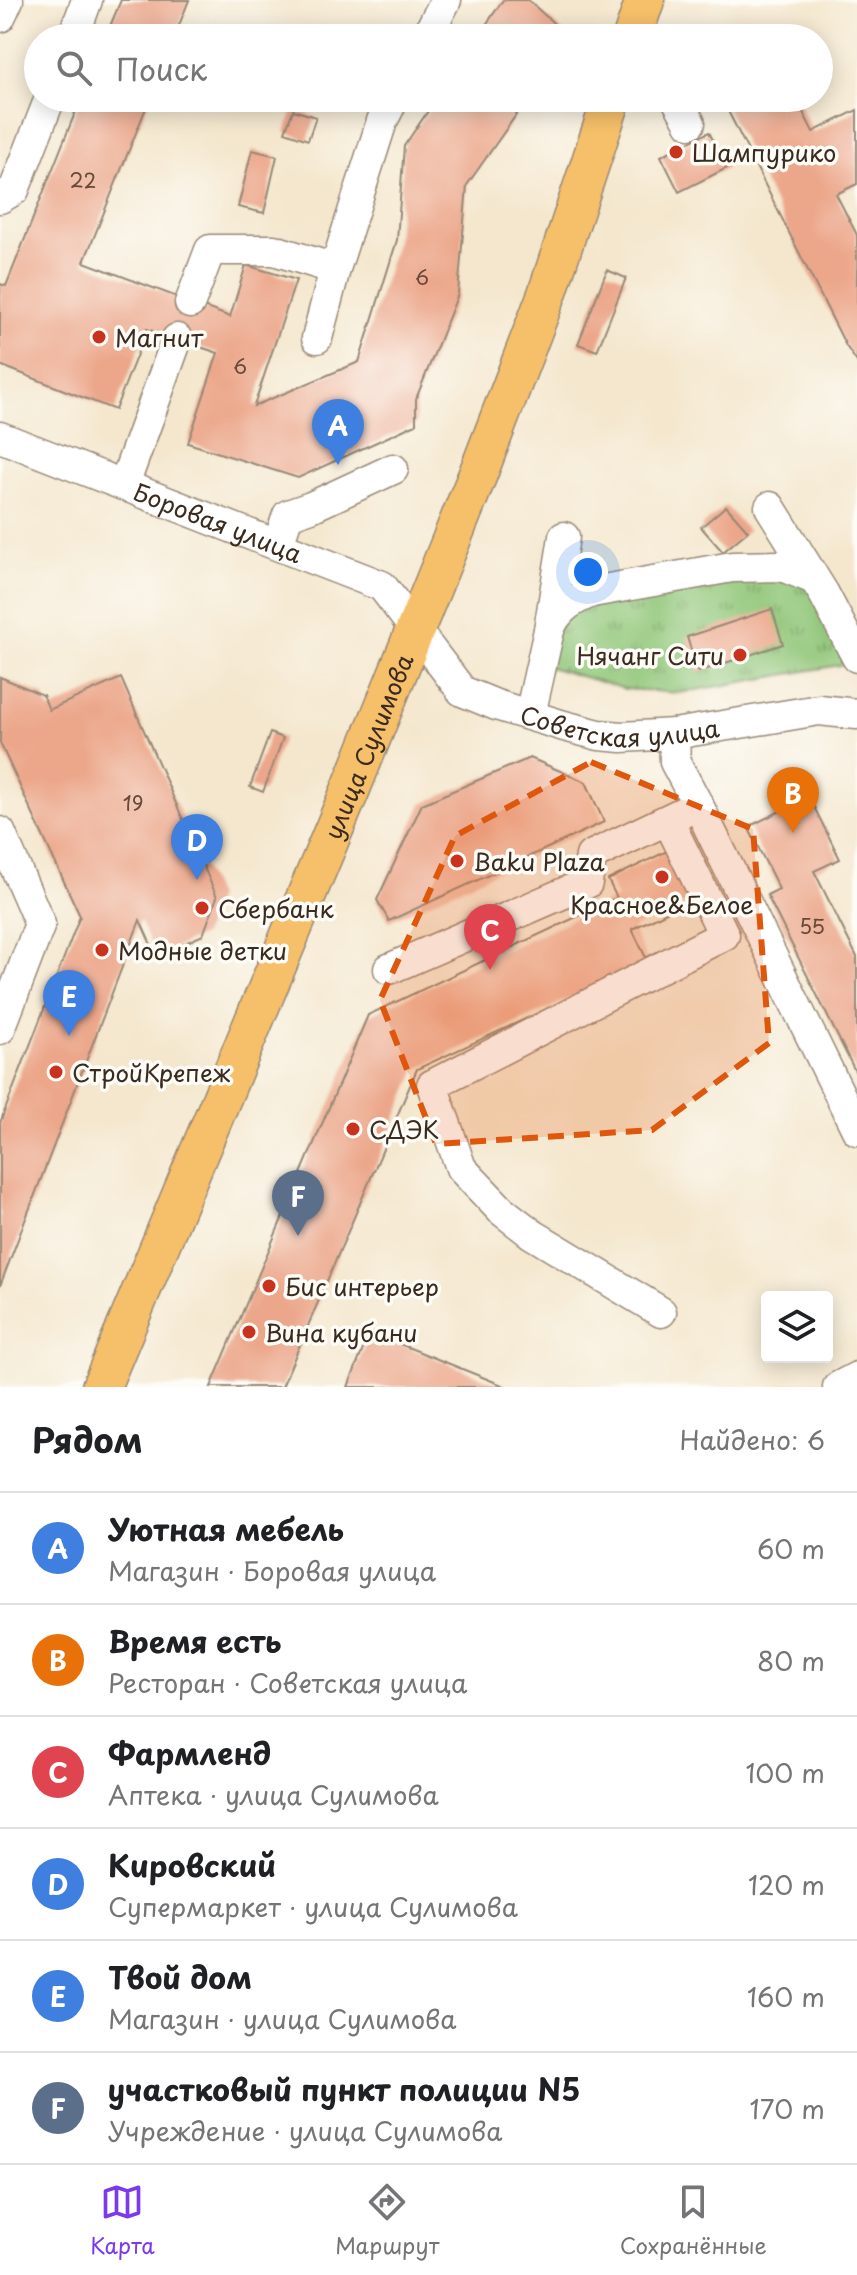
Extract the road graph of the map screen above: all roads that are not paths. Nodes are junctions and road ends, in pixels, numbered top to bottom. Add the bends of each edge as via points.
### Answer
1 (8, 0) edge
2 (87, 0) edge
3 (446, 0) edge
4 (645, 0) edge
5 (0, 17) edge
6 (78, 24) edge
7 (433, 24) edge
8 (637, 24) edge
9 (45, 112) edge
10 (387, 112) edge
11 (607, 112) edge
12 (0, 198) edge
13 (335, 269) junction
14 (190, 303) dead end
15 (317, 338) dead end
16 (177, 339) dead end
17 (0, 437) edge
18 (393, 469) dead end
19 (124, 485) junction
20 (770, 507) dead end
21 (564, 537) dead end
22 (278, 544) junction
23 (812, 578) junction
24 (549, 630) junction
25 (415, 632) junction
26 (857, 657) edge
27 (857, 714) edge
28 (530, 715) junction
29 (674, 734) junction
30 (698, 805) junction
31 (668, 820) junction
32 (0, 832) edge
33 (389, 969) dead end
34 (0, 1029) edge
35 (857, 1130) edge
36 (661, 1312) dead end
37 (857, 1377) edge
38 (101, 1387) edge
39 (838, 1387) edge

1 - 5 street
2 - 6 street
3 - 7 street
4 - 8 main road
9 - 12 street via 14,190
10 - 13 street
11 - 25 main road, улица Сулимова via 547,294
13 - 14 street via 274,250 210,250
13 - 15 street
16 - 19 street
17 - 19 street, Боровая улица
18 - 22 street via 288,515
19 - 22 street, Боровая улица
20 - 23 street
21 - 24 street
22 - 25 street, Боровая улица via 382,586
23 - 24 street via 782,566 732,567 592,592 563,608
23 - 26 street
24 - 28 street
25 - 28 street, Советская улица via 462,691
25 - 38 main road, улица Сулимова
27 - 29 street, Советская улица via 819,710
28 - 29 street, Советская улица via 599,735
29 - 30 street via 675,762
30 - 31 street
30 - 35 street
31 - 33 street via 591,856 587,883
31 - 36 street via 724,935 432,1085 461,1168 501,1210
32 - 34 street via 40,924
37 - 39 street

